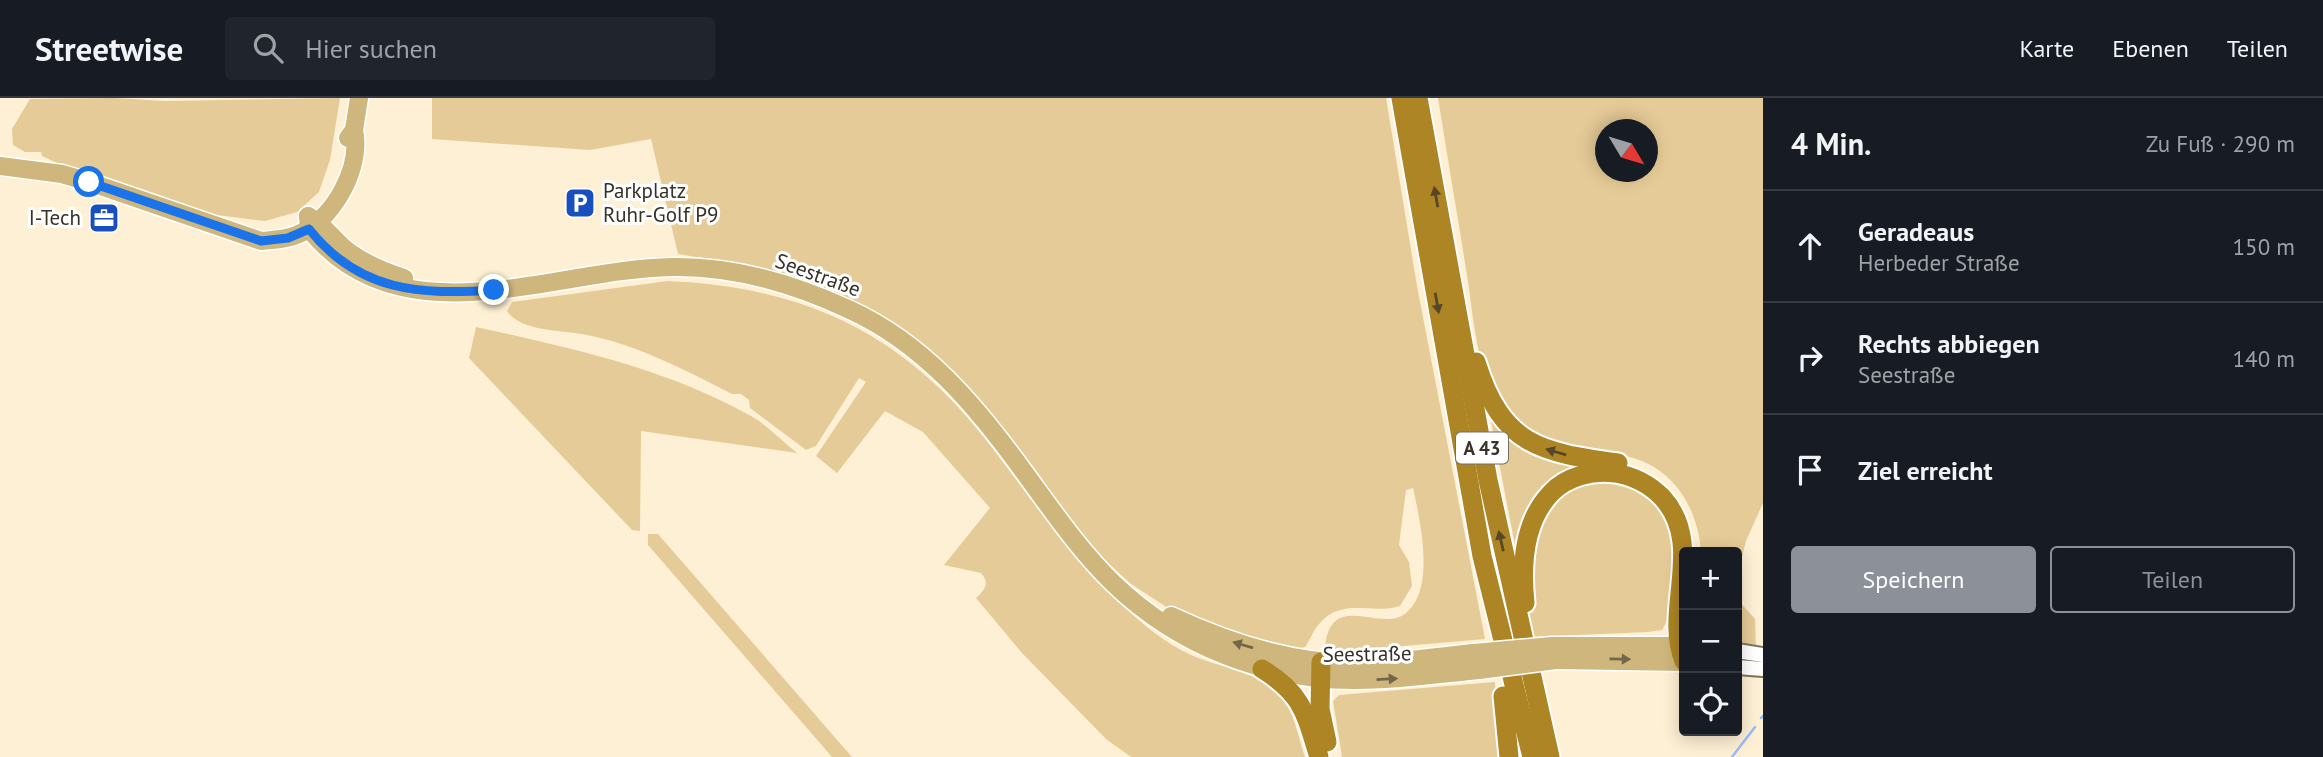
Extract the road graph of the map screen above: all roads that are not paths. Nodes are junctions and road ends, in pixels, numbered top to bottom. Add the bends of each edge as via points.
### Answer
1 (1401, 98) edge
2 (1418, 98) edge
3 (356, 114) edge
4 (0, 166) edge
5 (312, 222) junction
6 (1448, 264) junction
7 (1693, 547) edge
8 (1088, 555) junction
9 (1482, 556) junction
10 (1683, 610) edge
11 (1742, 652) edge
12 (1679, 654) edge
13 (1763, 654) edge
14 (1742, 667) edge
15 (1262, 669) junction
16 (1763, 669) edge
17 (1314, 670) junction
18 (1307, 717) junction
19 (1543, 729) junction
20 (1319, 757) edge
21 (1330, 757) edge
22 (1509, 757) edge
23 (1532, 757) edge
24 (1550, 757) edge

1 -> 9 highway, A 43
6 -> 2 highway, A 43
3 - 5 main road via 332,193
4 - 5 main road via 89,182 261,241 288,238
5 - 8 main road, Seestraße via 372,266 429,290 512,288 628,270 701,267 771,280 827,299 892,333 947,378 996,433
7 -> 6 highway via 1683,510 1659,481 1632,466 1549,451 1518,435 1507,423 1482,383 1461,289
19 -> 6 highway, A 43 via 1488,480
8 - 15 main road, Seestraße via 1120,590 1168,627
17 -> 8 main road, Seestraße via 1169,615
9 - 22 highway via 1483,591 1508,722
9 - 23 highway, A 43
10 - 19 highway via 1681,532 1669,506 1654,489 1627,475 1593,473 1555,489 1536,512 1525,557 1524,599
11 - 13 street
12 - 17 main road, Seestraße, bridge via 1554,653
14 - 16 street
15 - 17 main road, Seestraße
15 - 18 highway via 1294,692
17 - 18 highway
17 - 21 highway
18 - 20 highway
19 - 24 highway, A 43

